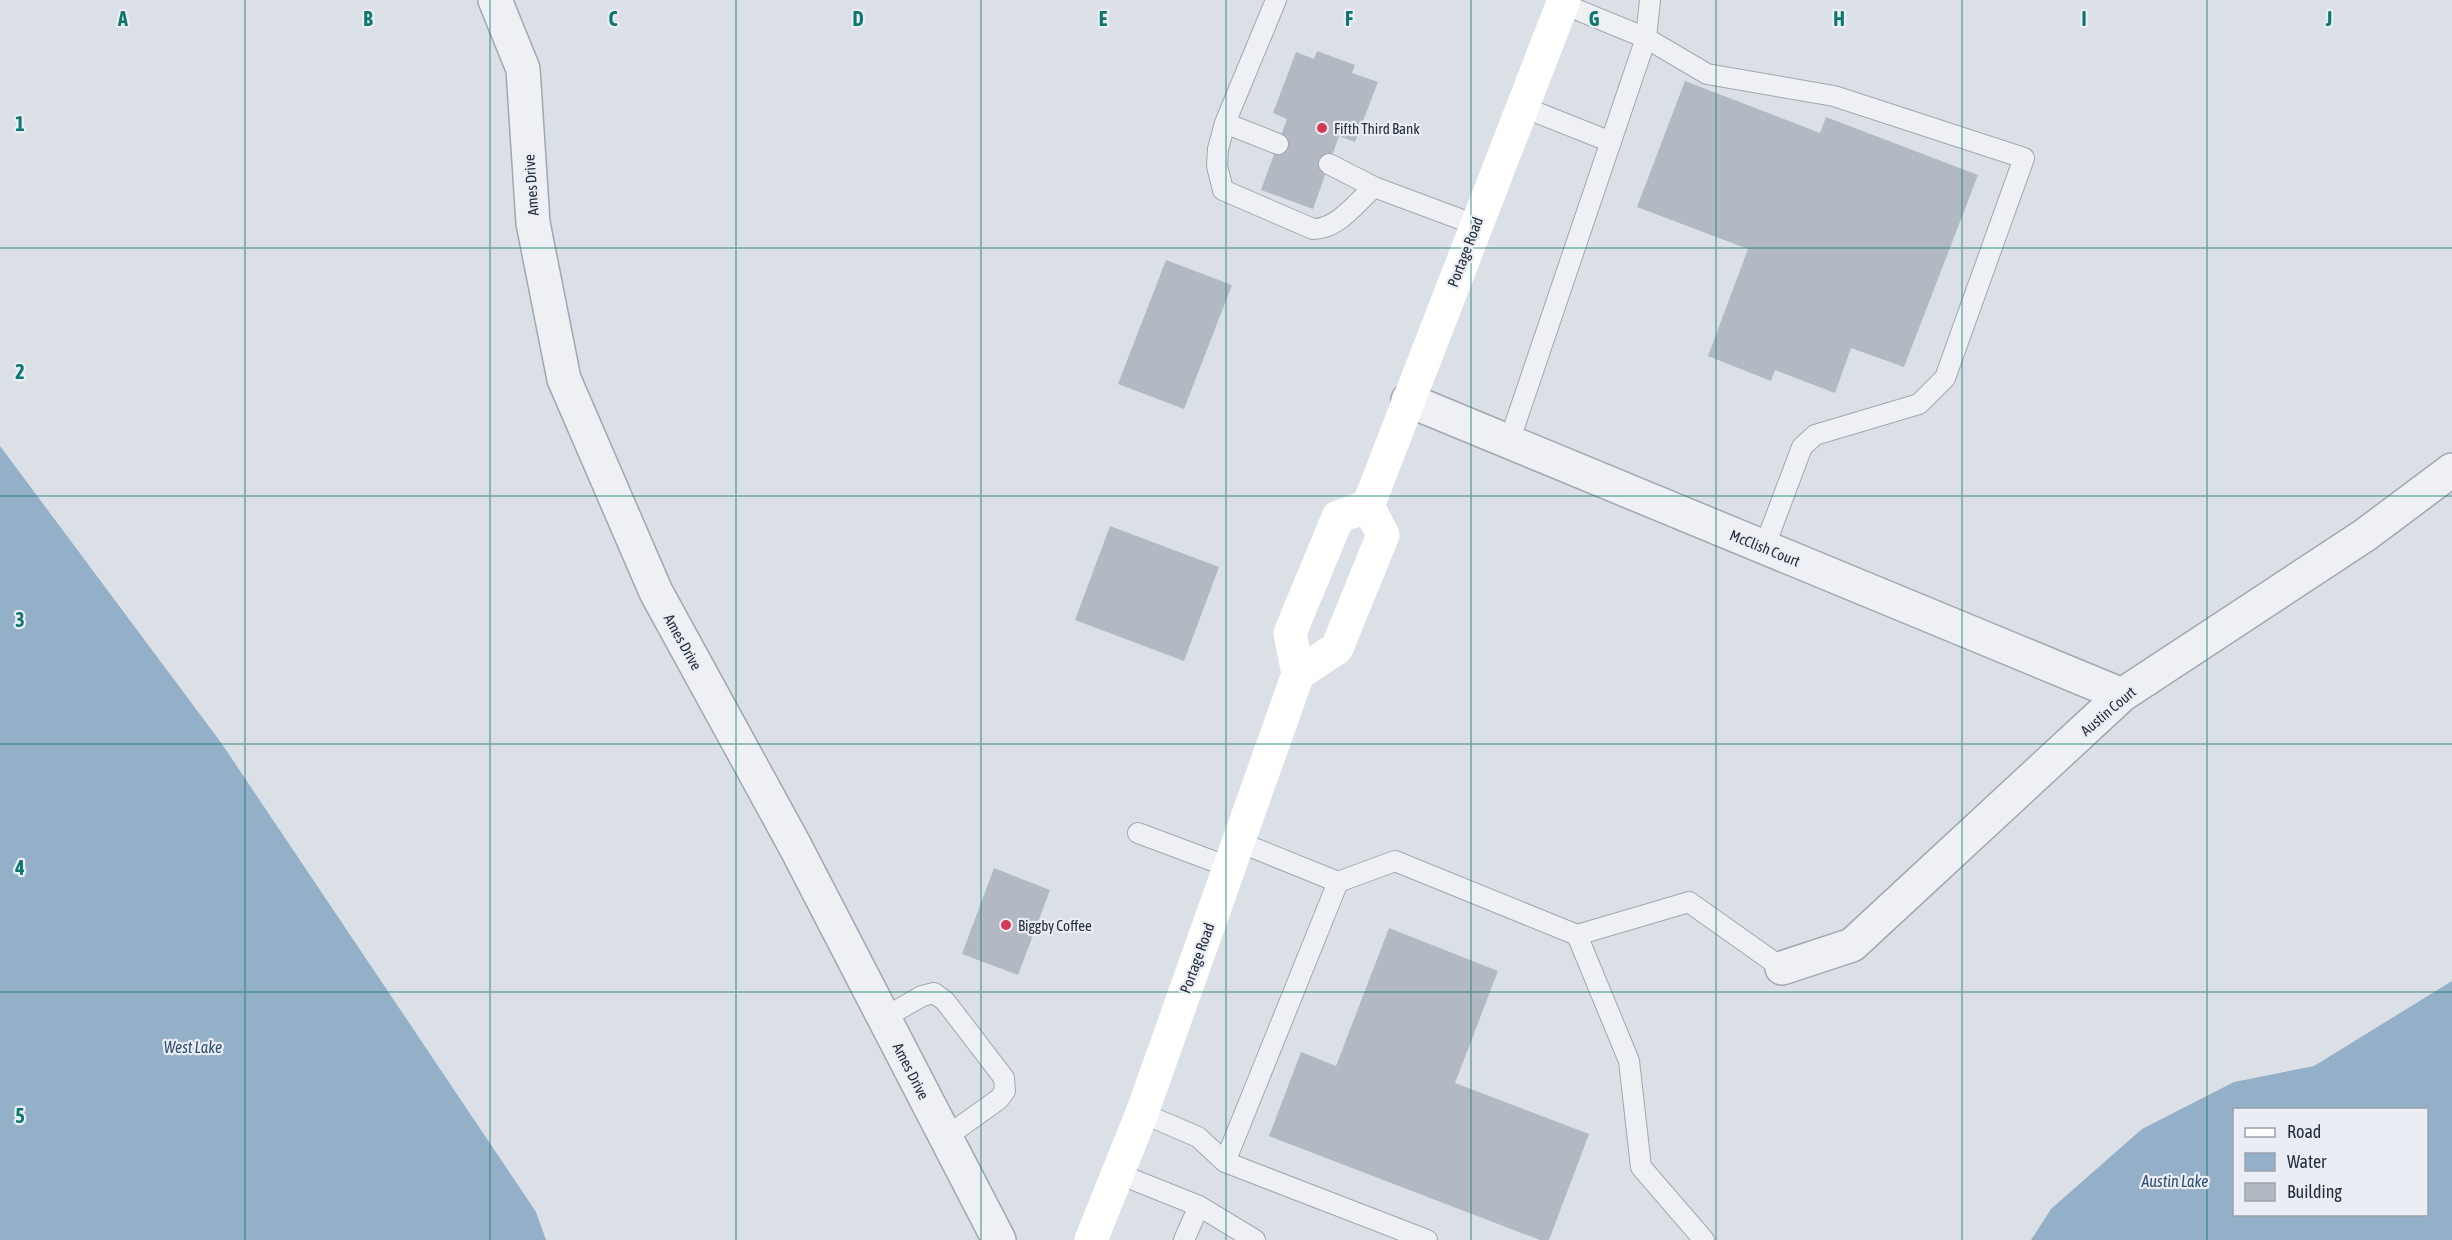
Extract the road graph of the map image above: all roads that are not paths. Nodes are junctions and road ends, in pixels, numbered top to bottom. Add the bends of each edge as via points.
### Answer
1 (495, 0) edge
2 (1276, 0) edge
3 (1650, 0) edge
4 (1564, 2) edge
5 (1646, 38) junction
6 (1522, 107) junction
7 (1225, 123) junction
8 (1611, 142) junction
9 (1278, 144) dead end
10 (1329, 164) dead end
11 (1374, 187) junction
12 (1476, 225) junction
13 (1408, 400) junction
14 (1509, 442) junction
15 (2452, 470) edge
16 (1368, 506) junction
17 (1764, 548) junction
18 (1298, 674) junction
19 (2122, 695) junction
20 (1138, 833) dead end
21 (1234, 854) junction
22 (1338, 882) junction
23 (1577, 935) junction
24 (1782, 968) joint
25 (884, 1018) junction
26 (1142, 1113) junction
27 (946, 1137) junction
28 (1225, 1162) junction
29 (1119, 1174) junction
30 (1199, 1206) junction
31 (999, 1240) edge
32 (1091, 1240) edge
33 (1184, 1240) edge
34 (1255, 1240) edge
35 (1427, 1240) edge
36 (1704, 1240) edge

1 - 25 street, Ames Drive via 523,69 533,223 564,379 656,592
2 - 7 lane
3 - 5 lane
4 - 5 lane
4 - 6 street, Portage Road
5 - 8 lane
5 - 17 lane via 1707,74 1834,96 2024,158 1945,378 1919,404 1815,435 1802,447
6 - 8 lane
6 - 12 street, Portage Road
7 - 9 lane
7 - 11 lane via 1217,166 1223,190 1313,229 1334,224
8 - 14 lane
10 - 11 lane
11 - 12 lane
12 - 13 street, Portage Road
13 - 14 street, McClish Court
13 - 16 street, Portage Road
14 - 17 street, McClish Court
15 - 19 street, Austin Court via 2365,535
16 - 18 street via 1338,517 1290,633
16 - 18 street via 1383,536 1337,648
17 - 19 street, McClish Court
18 - 21 street, Portage Road
19 - 24 street, Austin Court via 1852,945
20 - 21 lane
21 - 22 lane
21 - 26 street, Portage Road
22 - 23 lane via 1395,861
22 - 28 lane
23 - 24 lane via 1689,902
23 - 36 lane via 1629,1061 1641,1167
25 - 27 street, Ames Drive
25 - 27 lane via 934,993 945,1001 1004,1078 1005,1091 999,1099
26 - 28 lane via 1198,1137
26 - 29 street, Portage Road
27 - 31 street, Ames Drive
28 - 35 lane
29 - 30 lane
29 - 32 street, Portage Road
30 - 33 lane
30 - 34 lane

